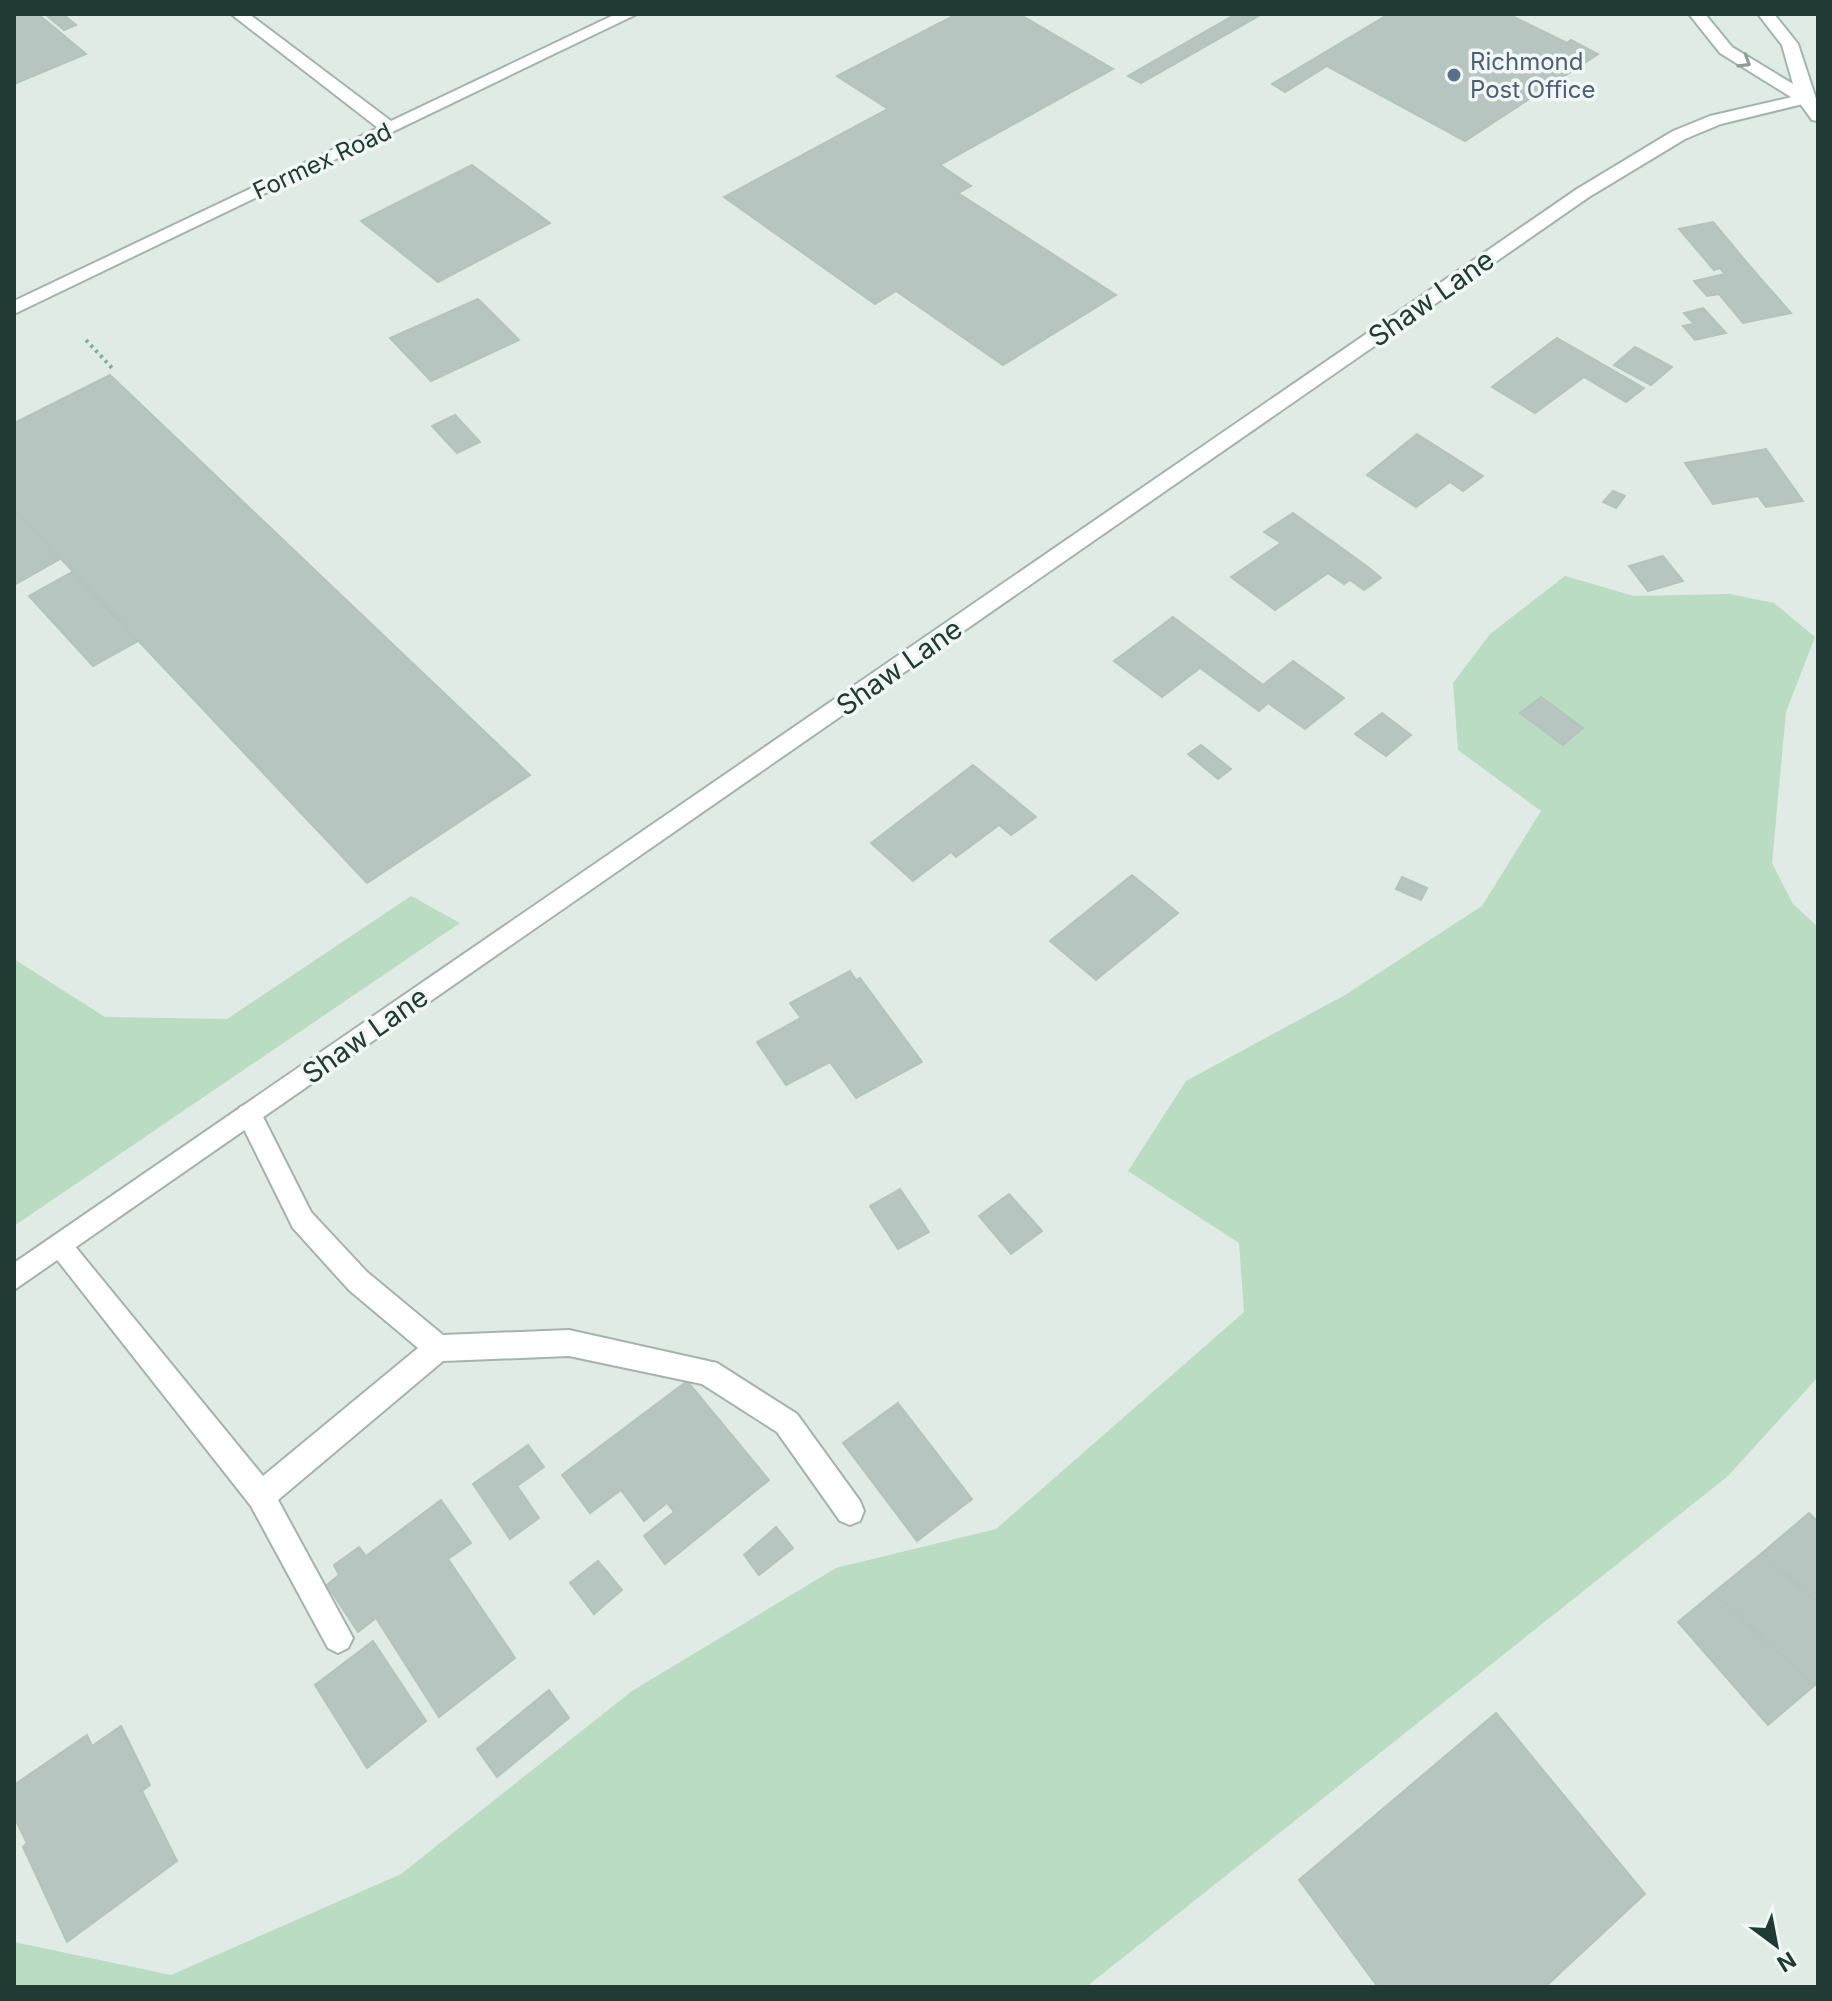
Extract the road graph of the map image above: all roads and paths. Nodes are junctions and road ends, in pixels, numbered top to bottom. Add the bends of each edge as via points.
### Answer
1 (239, 14) edge
2 (629, 14) edge
3 (1697, 14) edge
4 (1766, 14) edge
5 (1811, 108) edge
6 (390, 129) junction
7 (14, 308) edge
8 (86, 340) dead end
9 (113, 369) dead end
10 (249, 1115) junction
11 (60, 1247) junction
12 (14, 1278) edge
13 (438, 1348) junction
14 (261, 1496) junction
15 (850, 1511) dead end
16 (338, 1638) dead end

1 - 6 street
2 - 6 street, Formex Road
3 -> 5 street via 1726,50
4 - 5 street via 1790,44
5 - 10 street, Shaw Lane via 1716,120 1679,135 1583,193
6 - 7 street, Formex Road
8 - 9 path
10 - 11 street, Shaw Lane
10 - 13 street via 302,1220 358,1281
11 - 12 street, Shaw Lane
11 - 14 street
13 - 14 street
13 - 15 street via 569,1343 707,1372 787,1423
14 - 16 street

